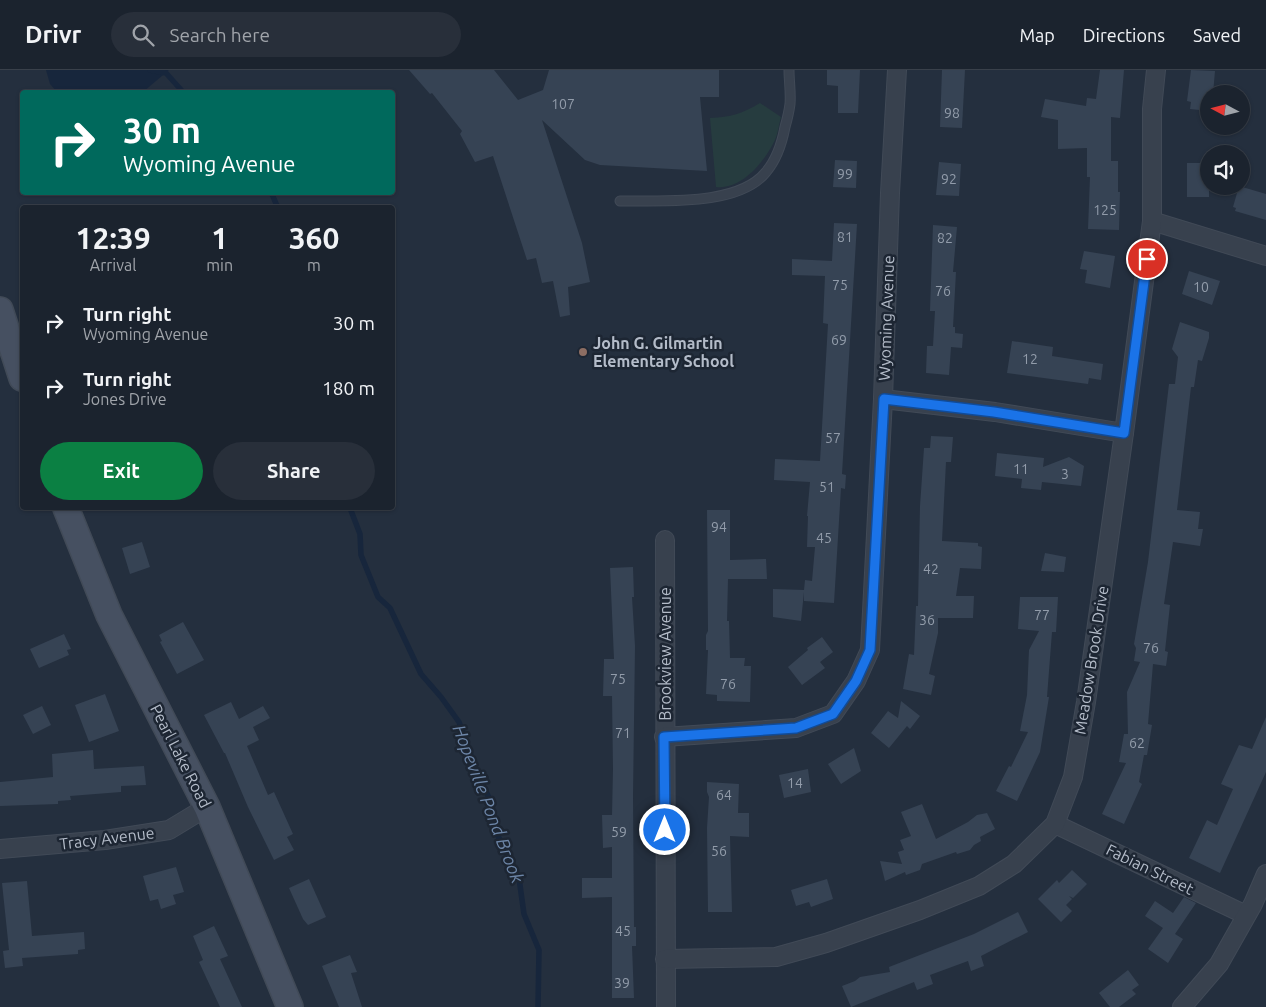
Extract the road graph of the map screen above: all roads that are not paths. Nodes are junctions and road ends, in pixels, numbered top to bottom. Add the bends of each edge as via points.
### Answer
1 (789, 70) edge
2 (897, 70) edge
3 (1156, 70) edge
4 (620, 201) dead end
5 (1152, 220) junction
6 (1266, 256) edge
7 (0, 310) edge
8 (20, 372) edge
9 (884, 399) junction
10 (1124, 433) junction
11 (67, 510) edge
12 (665, 540) dead end
13 (664, 737) junction
14 (207, 806) junction
15 (1055, 824) junction
16 (0, 849) edge
17 (1266, 874) edge
18 (1255, 909) edge
19 (665, 959) junction
20 (290, 1007) edge
21 (666, 1007) edge
22 (1182, 1007) edge

1 - 4 lane via 790,105 783,139 777,155 756,182 723,196
2 - 9 street, Wyoming Avenue
3 - 5 street, Meadow Brook Drive via 1152,109
5 - 6 street
5 - 10 street, Meadow Brook Drive
7 - 8 main road
9 - 10 street via 994,412
9 - 13 street, Wyoming Avenue via 870,650 856,681 833,714 796,728
10 - 15 street, Meadow Brook Drive via 1073,777
11 - 14 main road, Pearl Lake Road via 109,615
12 - 13 street, Brookview Avenue
13 - 19 street, Brookview Avenue
14 - 16 street, Tracy Avenue via 169,830 105,840
14 - 20 main road, Pearl Lake Road
15 - 18 street, Fabian Street
15 - 19 street, Meadow Brook Drive via 1014,864 979,886 826,944 776,956
17 - 18 street
18 - 22 street via 1219,964
19 - 21 street, Brookview Avenue

